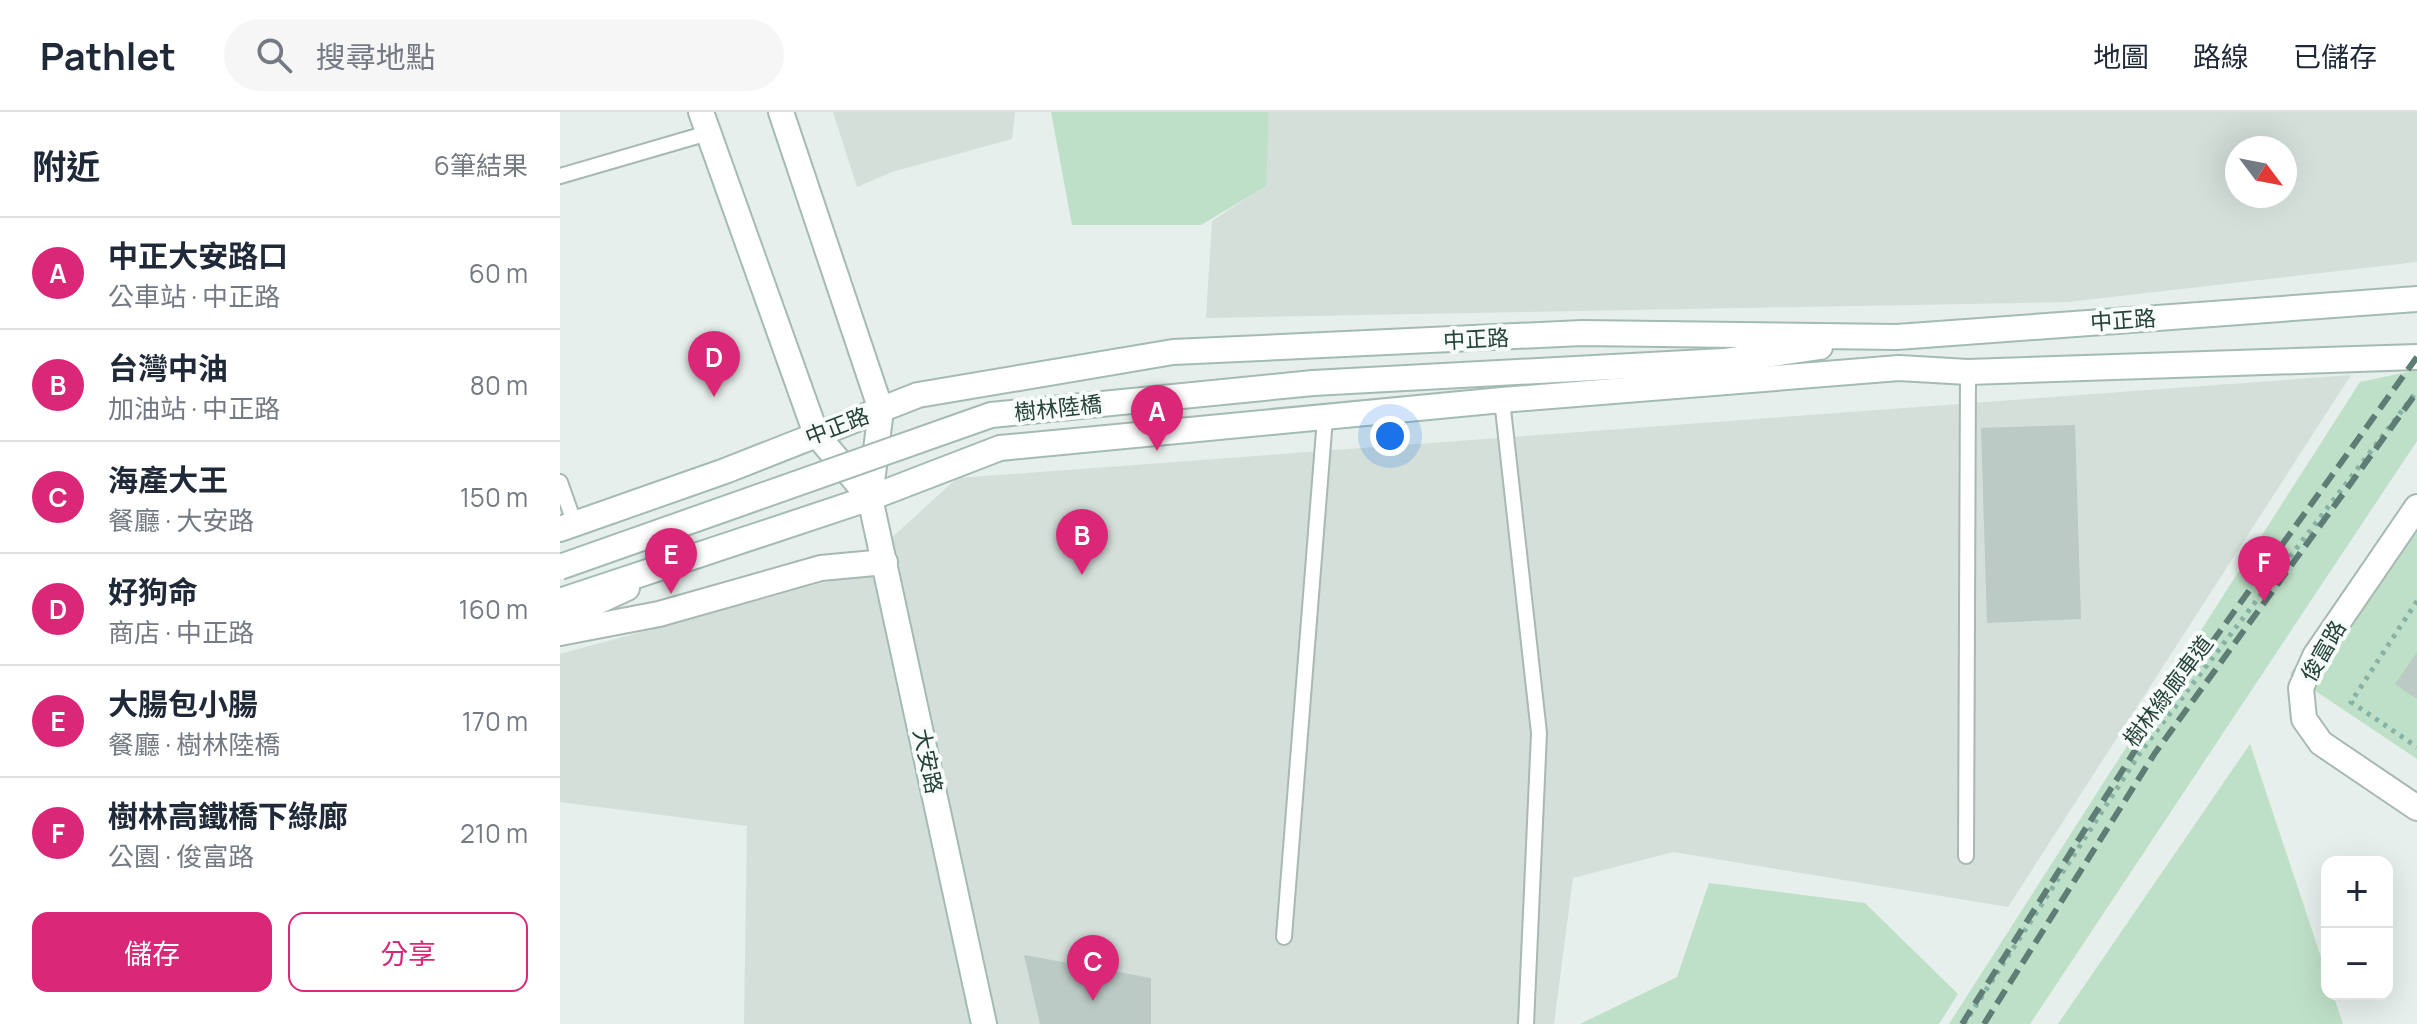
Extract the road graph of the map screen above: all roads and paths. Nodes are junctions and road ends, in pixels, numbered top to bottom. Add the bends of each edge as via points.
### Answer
1 (781, 112) edge
2 (704, 123) edge
3 (560, 176) edge
4 (2417, 299) edge
5 (1897, 337) junction
6 (2417, 357) edge
7 (1724, 361) junction
8 (1899, 368) junction
9 (1968, 372) junction
10 (2417, 391) edge
11 (1502, 400) junction
12 (881, 410) junction
13 (1325, 418) junction
14 (816, 434) junction
15 (560, 482) edge
16 (870, 498) junction
17 (2417, 507) edge
18 (565, 526) edge
19 (694, 556) junction
20 (885, 562) junction
21 (560, 567) edge
22 (560, 601) edge
23 (2417, 601) edge
24 (560, 619) edge
25 (560, 633) edge
26 (2417, 747) edge
27 (2417, 808) edge
28 (1966, 856) dead end
29 (1284, 937) dead end
30 (984, 1024) edge
31 (1526, 1024) edge
32 (1964, 1024) edge

1 - 12 main road, 大安路
2 - 3 lane
2 - 14 main road, 大安路
4 - 5 main road, 中正路
5 - 7 main road
5 - 12 main road, 中正路 via 1582,333 1173,352 918,395
6 - 9 main road, 中正路
7 - 8 main road
7 - 21 main road, 樹林陸橋, bridge via 1313,383 991,415
8 - 9 main road, 中正路
8 - 11 main road, 中正路
9 - 28 lane
10 - 32 path, 樹林綠廊車道 via 2142,750
11 - 13 main road, 中正路
11 - 31 lane via 1539,733
12 - 14 main road, 中正路
12 - 16 main road, 大安路
13 - 16 main road, 中正路 via 1000,448
13 - 29 lane
14 - 16 main road, 大安路
14 - 18 main road, 中正路
15 - 18 lane
16 - 19 main road, 中正路
16 - 20 main road, 大安路
17 - 27 main road, 俊富路 via 2315,656 2301,688 2304,719 2321,743
19 - 22 main road
19 - 24 main road
20 - 25 main road via 821,568 659,614
20 - 30 main road, 大安路
23 - 26 path via 2351,702

